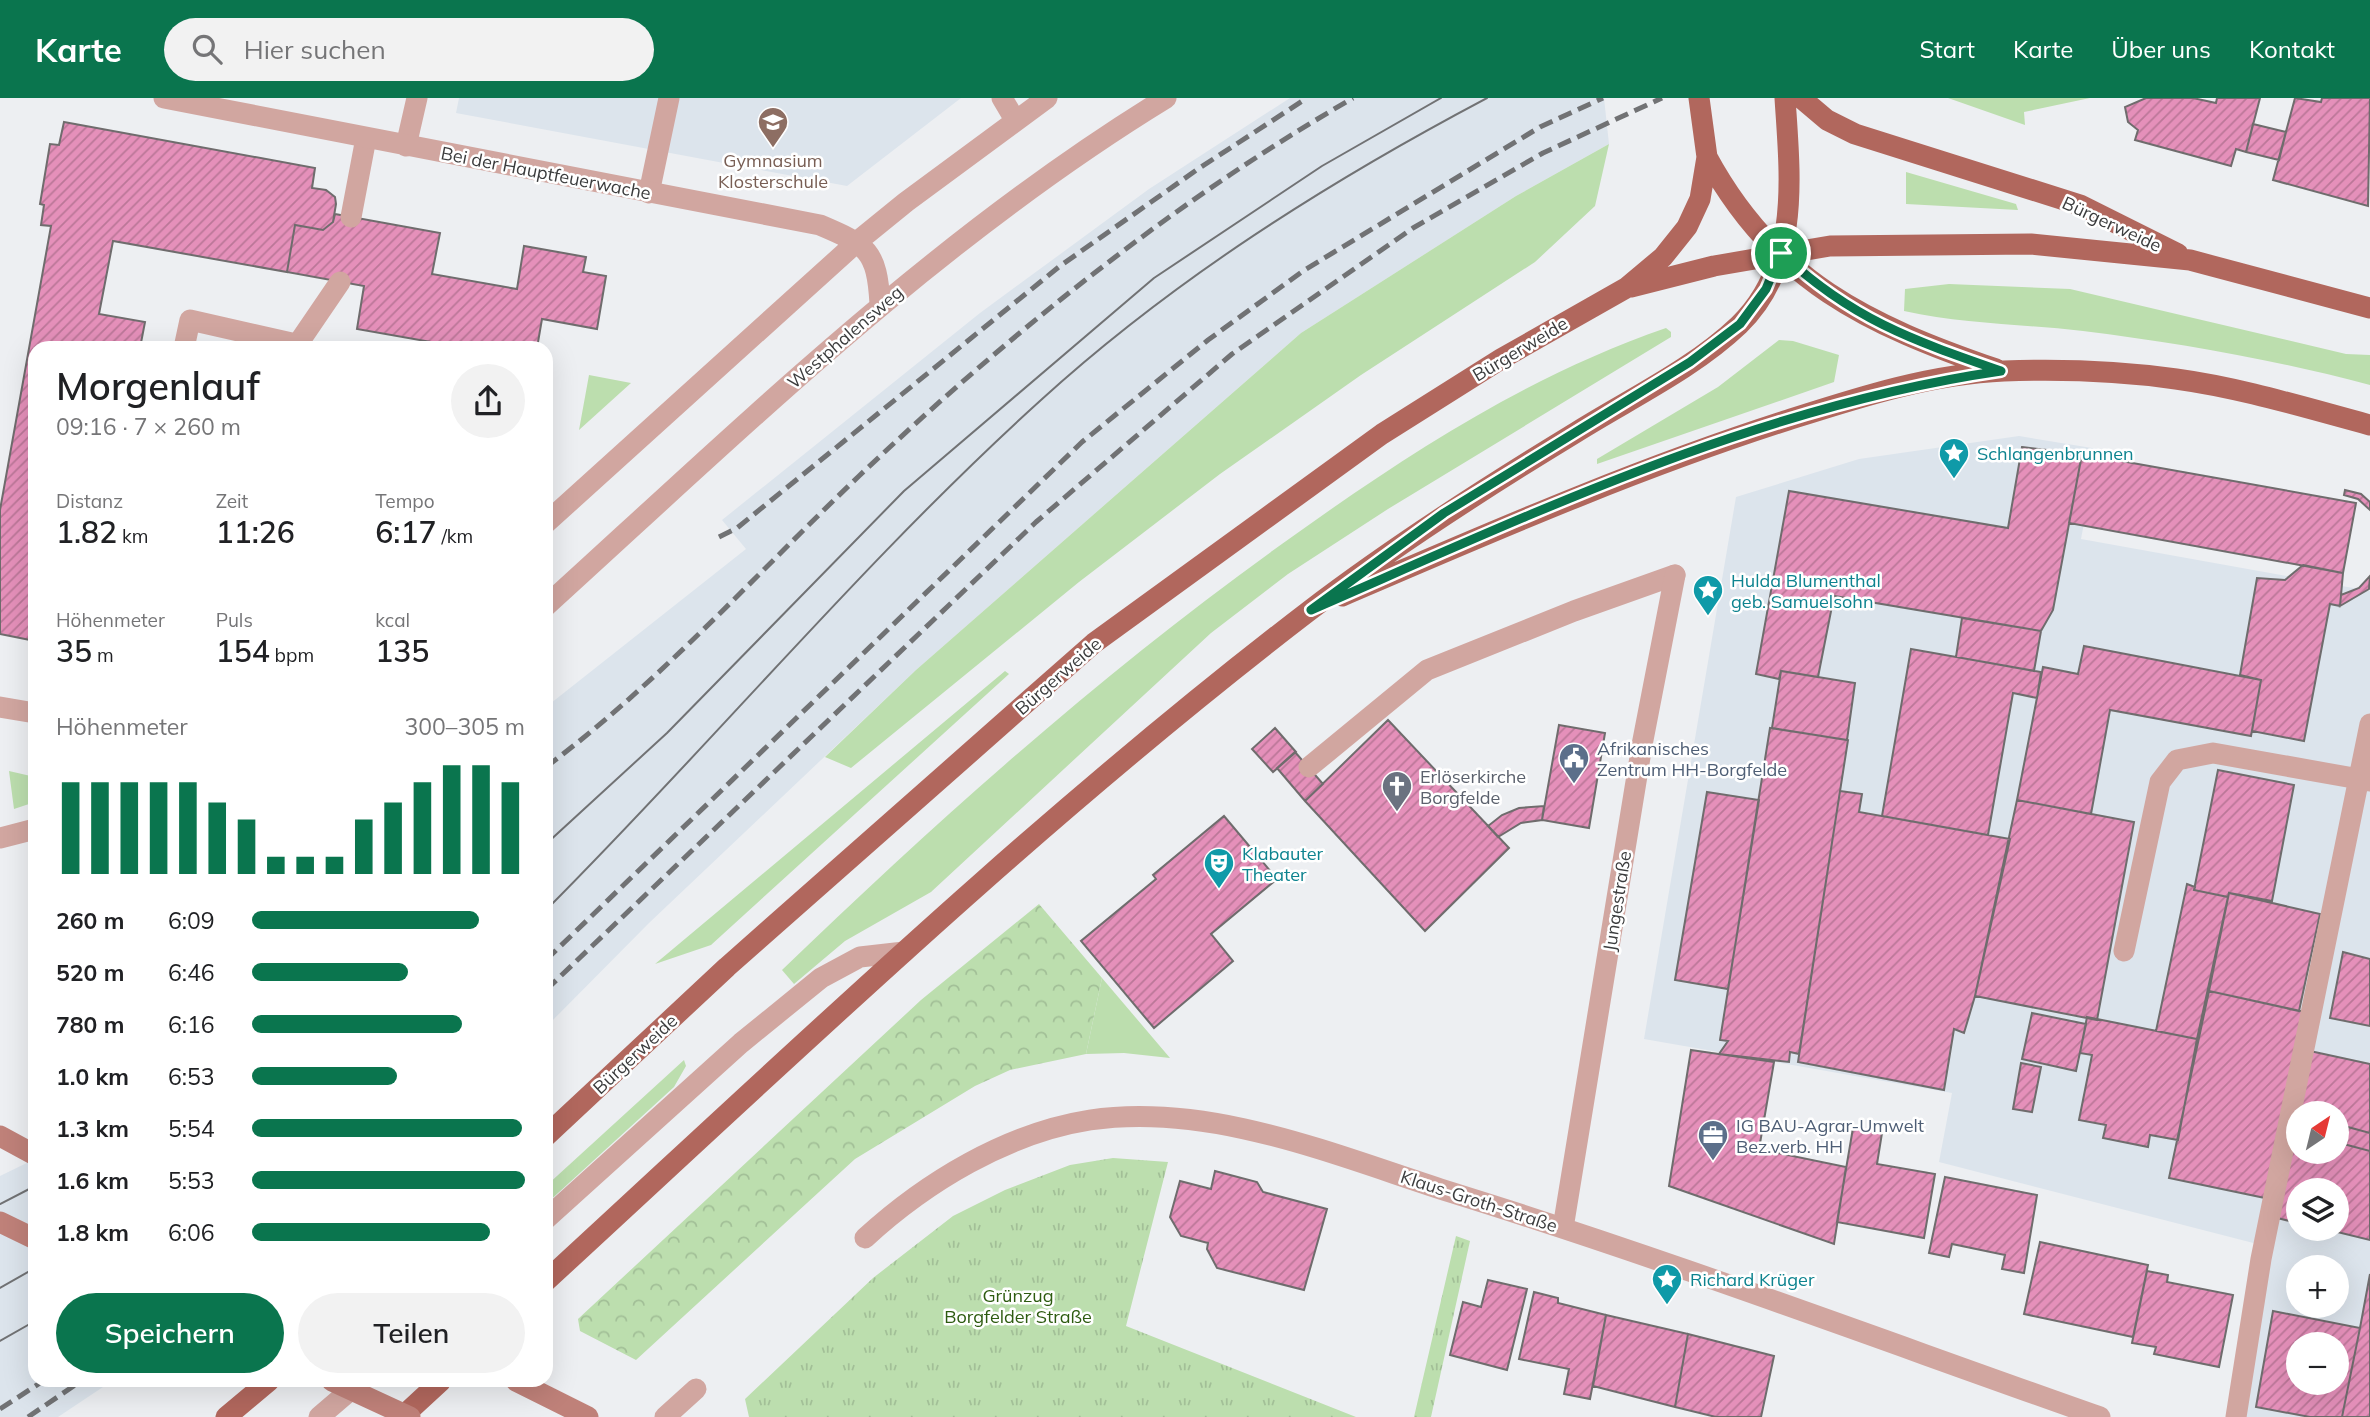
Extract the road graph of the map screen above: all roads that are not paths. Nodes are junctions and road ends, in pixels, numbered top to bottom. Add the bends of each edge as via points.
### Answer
1 (164, 98) edge
2 (417, 98) edge
3 (669, 98) edge
4 (1002, 98) edge
5 (1047, 98) edge
6 (1166, 98) edge
7 (1786, 98) edge
8 (1801, 98) edge
9 (1700, 104) edge
10 (1015, 120) junction
11 (366, 138) junction
12 (406, 146) junction
13 (1707, 157) junction
14 (649, 193) junction
15 (351, 217) dead end
16 (858, 241) junction
17 (1781, 253) junction
18 (2190, 260) junction
19 (340, 282) dead end
20 (1626, 288) junction
21 (880, 304) junction
22 (2370, 308) edge
23 (186, 341) edge
24 (275, 341) edge
25 (299, 341) edge
26 (2001, 371) junction
27 (2370, 425) edge
28 (553, 517) edge
29 (553, 600) edge
30 (1311, 610) junction
31 (0, 707) edge
32 (28, 712) edge
33 (2370, 724) edge
34 (1309, 768) dead end
35 (2364, 780) edge
36 (28, 830) edge
37 (0, 838) edge
38 (2124, 951) dead end
39 (904, 952) junction
40 (553, 1129) edge
41 (0, 1136) edge
42 (28, 1151) edge
43 (553, 1213) edge
44 (0, 1222) edge
45 (1563, 1228) junction
46 (28, 1236) edge
47 (865, 1238) dead end
48 (553, 1275) edge
49 (262, 1387) edge
50 (345, 1387) edge
51 (354, 1387) edge
52 (434, 1387) edge
53 (528, 1387) edge
54 (696, 1389) dead end
55 (226, 1417) edge
56 (319, 1417) edge
57 (402, 1417) edge
58 (410, 1417) edge
59 (588, 1417) edge
60 (665, 1417) edge
61 (2100, 1417) edge
62 (2236, 1417) edge

1 - 11 street, Bei der Hauptfeuerwache
2 - 12 street
3 - 14 street
4 - 10 street
5 - 10 street
6 - 21 street, Westphalensweg via 1013,200
7 - 17 main road via 1791,196
8 - 18 main road, Bürgerweide via 1827,120 1855,134 2080,205
9 - 13 main road
10 - 16 street
11 - 12 street, Bei der Hauptfeuerwache
11 - 15 street
12 - 14 street, Bei der Hauptfeuerwache
13 - 17 main road via 1729,198
13 - 20 main road, Bürgerweide via 1700,199 1687,227 1663,257
14 - 16 street, Bei der Hauptfeuerwache via 820,225
16 - 21 street via 875,269
16 - 28 street
17 - 18 main road, Bürgerweide via 1879,243 2031,244
17 - 20 main road, Bürgerweide
17 - 26 main road via 1818,286 1869,320
17 - 30 main road via 1766,289 1740,324 1690,362 1444,513
18 - 22 main road, Bürgerweide
19 - 25 street
20 - 40 main road, Bürgerweide via 1382,434 1094,643 727,967
21 - 29 street, Westphalensweg
23 - 24 street via 190,320
26 - 27 main road via 2176,379 2259,395
26 - 30 main road via 1862,396 1729,439 1596,487
30 - 39 main road via 1183,710
31 - 32 street
33 - 35 street
34 - 45 street, Jungestraße via 1427,670 1675,575 1642,745
35 - 38 street via 2213,753 2177,761 2160,782
35 - 62 street via 2261,1259
36 - 37 street
39 - 43 street via 860,957 821,978 741,1043
39 - 48 main road
41 - 42 main road
44 - 46 main road
45 - 47 street, Klaus-Groth-Straße via 1276,1137 1196,1121 1132,1118 1044,1130 1008,1144 915,1195
45 - 61 street, Klaus-Groth-Straße
49 - 55 main road
50 - 58 main road, bridge
51 - 56 street
52 - 57 main road
53 - 59 main road
54 - 60 street

